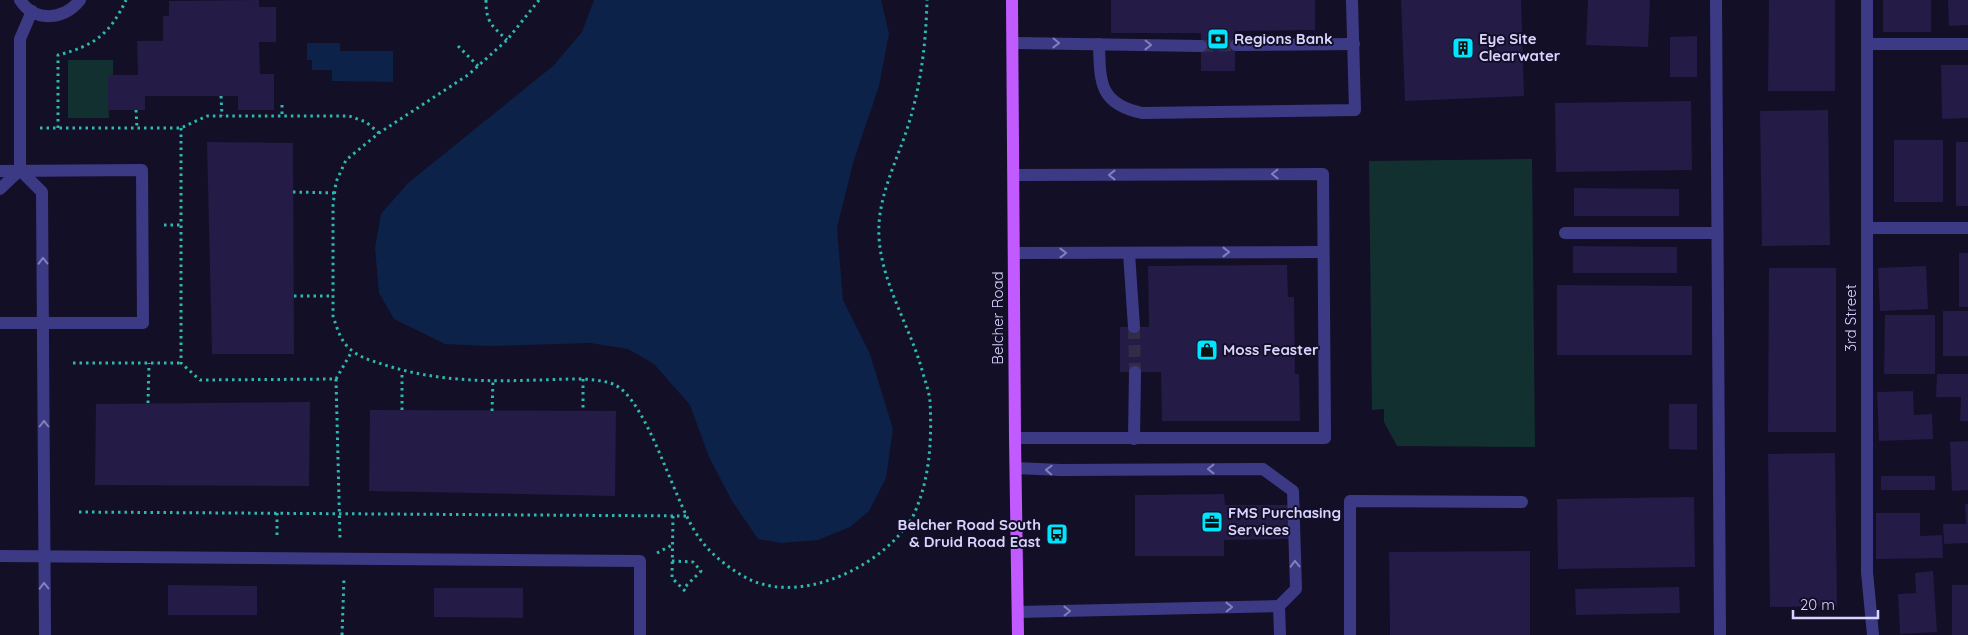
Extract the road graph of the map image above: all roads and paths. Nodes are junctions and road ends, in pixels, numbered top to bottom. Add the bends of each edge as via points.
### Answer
1 (20, 0) edge
2 (80, 0) edge
3 (126, 0) edge
4 (486, 0) edge
5 (539, 0) edge
6 (927, 0) edge
7 (1012, 0) edge
8 (1352, 0) edge
9 (1716, 0) edge
10 (1867, 0) edge
11 (32, 11) junction
12 (506, 40) junction
13 (1013, 43) junction
14 (1099, 44) junction
15 (1354, 44) junction
16 (1867, 44) junction
17 (1968, 44) edge
18 (1236, 45) tunnel mouth
19 (458, 46) dead end
20 (1201, 46) tunnel mouth
21 (478, 66) junction
22 (221, 96) dead end
23 (282, 105) dead end
24 (136, 110) dead end
25 (222, 116) junction
26 (282, 116) junction
27 (31, 128) dead end
28 (58, 128) junction
29 (136, 128) junction
30 (180, 128) junction
31 (379, 133) junction
32 (20, 170) junction
33 (0, 171) edge
34 (1014, 175) junction
35 (0, 189) edge
36 (293, 192) dead end
37 (335, 193) junction
38 (1867, 228) junction
39 (1968, 228) edge
40 (1565, 233) dead end
41 (1717, 233) junction
42 (1323, 252) junction
43 (1129, 253) junction
44 (1014, 254) junction
45 (294, 296) dead end
46 (334, 296) junction
47 (0, 323) edge
48 (44, 323) junction
49 (1134, 327) tunnel mouth
50 (352, 351) junction
51 (149, 363) junction
52 (180, 363) junction
53 (73, 364) dead end
54 (402, 370) junction
55 (1135, 372) tunnel mouth
56 (336, 379) junction
57 (583, 380) junction
58 (493, 381) junction
59 (148, 403) dead end
60 (402, 410) dead end
61 (492, 411) dead end
62 (583, 411) dead end
63 (1015, 438) junction
64 (1134, 439) junction
65 (1016, 468) junction
66 (1522, 502) dead end
67 (79, 512) dead end
68 (277, 513) junction
69 (341, 514) junction
70 (673, 516) junction
71 (686, 516) junction
72 (277, 540) dead end
73 (340, 540) dead end
74 (0, 556) edge
75 (44, 556) junction
76 (672, 561) junction
77 (344, 572) dead end
78 (683, 588) junction
79 (687, 593) dead end
80 (1279, 606) junction
81 (1018, 612) junction
82 (45, 635) edge
83 (342, 635) edge
84 (640, 635) edge
85 (1018, 635) edge
86 (1280, 635) edge
87 (1350, 635) edge
88 (1720, 635) edge
89 (1873, 635) edge

1 - 11 street
2 - 11 street via 74,8 52,17
3 - 28 path via 101,38 80,50 58,55
4 - 12 path via 486,17
5 - 12 path
6 - 71 path via 925,48 918,87 879,224 880,249 889,283 916,350 930,396 931,451 914,517 892,543 860,566 827,582 793,588 747,578 720,561 699,538
7 - 13 main road, Belcher Road
8 - 15 street
9 - 41 street
10 - 16 street, 3rd Street
11 - 32 street via 20,39
12 - 21 path
13 -> 14 street
13 - 34 main road, Belcher Road
14 - 15 street via 1104,92 1128,110 1142,113 1355,110
14 -> 20 street
15 - 18 street
16 - 17 street
16 - 38 street, 3rd Street
19 - 21 path
21 - 31 path
22 - 25 path
23 - 26 path
24 - 29 path
25 - 26 path
25 - 30 path via 207,116
26 - 31 path via 349,116 366,122
27 - 28 path
28 - 29 path
29 - 30 path
30 - 52 path
31 - 37 path via 346,160 336,182
32 - 33 street
32 - 35 street
48 -> 32 street via 42,192
32 - 48 street via 142,170 143,323
42 -> 34 street via 1323,174
34 - 44 main road, Belcher Road
36 - 37 path
37 - 46 path
38 - 39 street
38 - 89 street, 3rd Street via 1867,572
40 - 41 street
41 - 88 street
43 -> 42 street
42 - 64 street via 1324,438
44 -> 43 street
43 - 49 street
44 - 63 main road, Belcher Road
45 - 46 path
46 - 50 path via 338,333
47 - 48 street
75 -> 48 street
50 - 54 path via 366,359
50 - 56 path
51 - 52 path
51 - 53 path
51 - 59 path
52 - 56 path via 200,380
54 - 58 path via 454,380
54 - 60 path
55 - 64 street
56 - 69 path
57 - 58 path
57 - 62 path
57 - 71 path via 616,385 631,399 660,452
58 - 61 path
63 - 64 street
63 - 65 main road, Belcher Road
80 -> 65 street via 1296,588 1293,491 1262,469
65 - 81 main road, Belcher Road
66 - 87 street via 1350,501
67 - 68 path
68 - 69 path
68 - 72 path
69 - 70 path
69 - 73 path
70 - 71 path
70 - 76 path
74 - 75 street
82 -> 75 street
75 - 84 street via 640,561
76 - 78 path via 672,578
76 - 78 path via 693,562 701,571
77 - 83 path
78 - 79 path
81 -> 80 street
80 - 86 street
81 - 85 main road, Belcher Road

